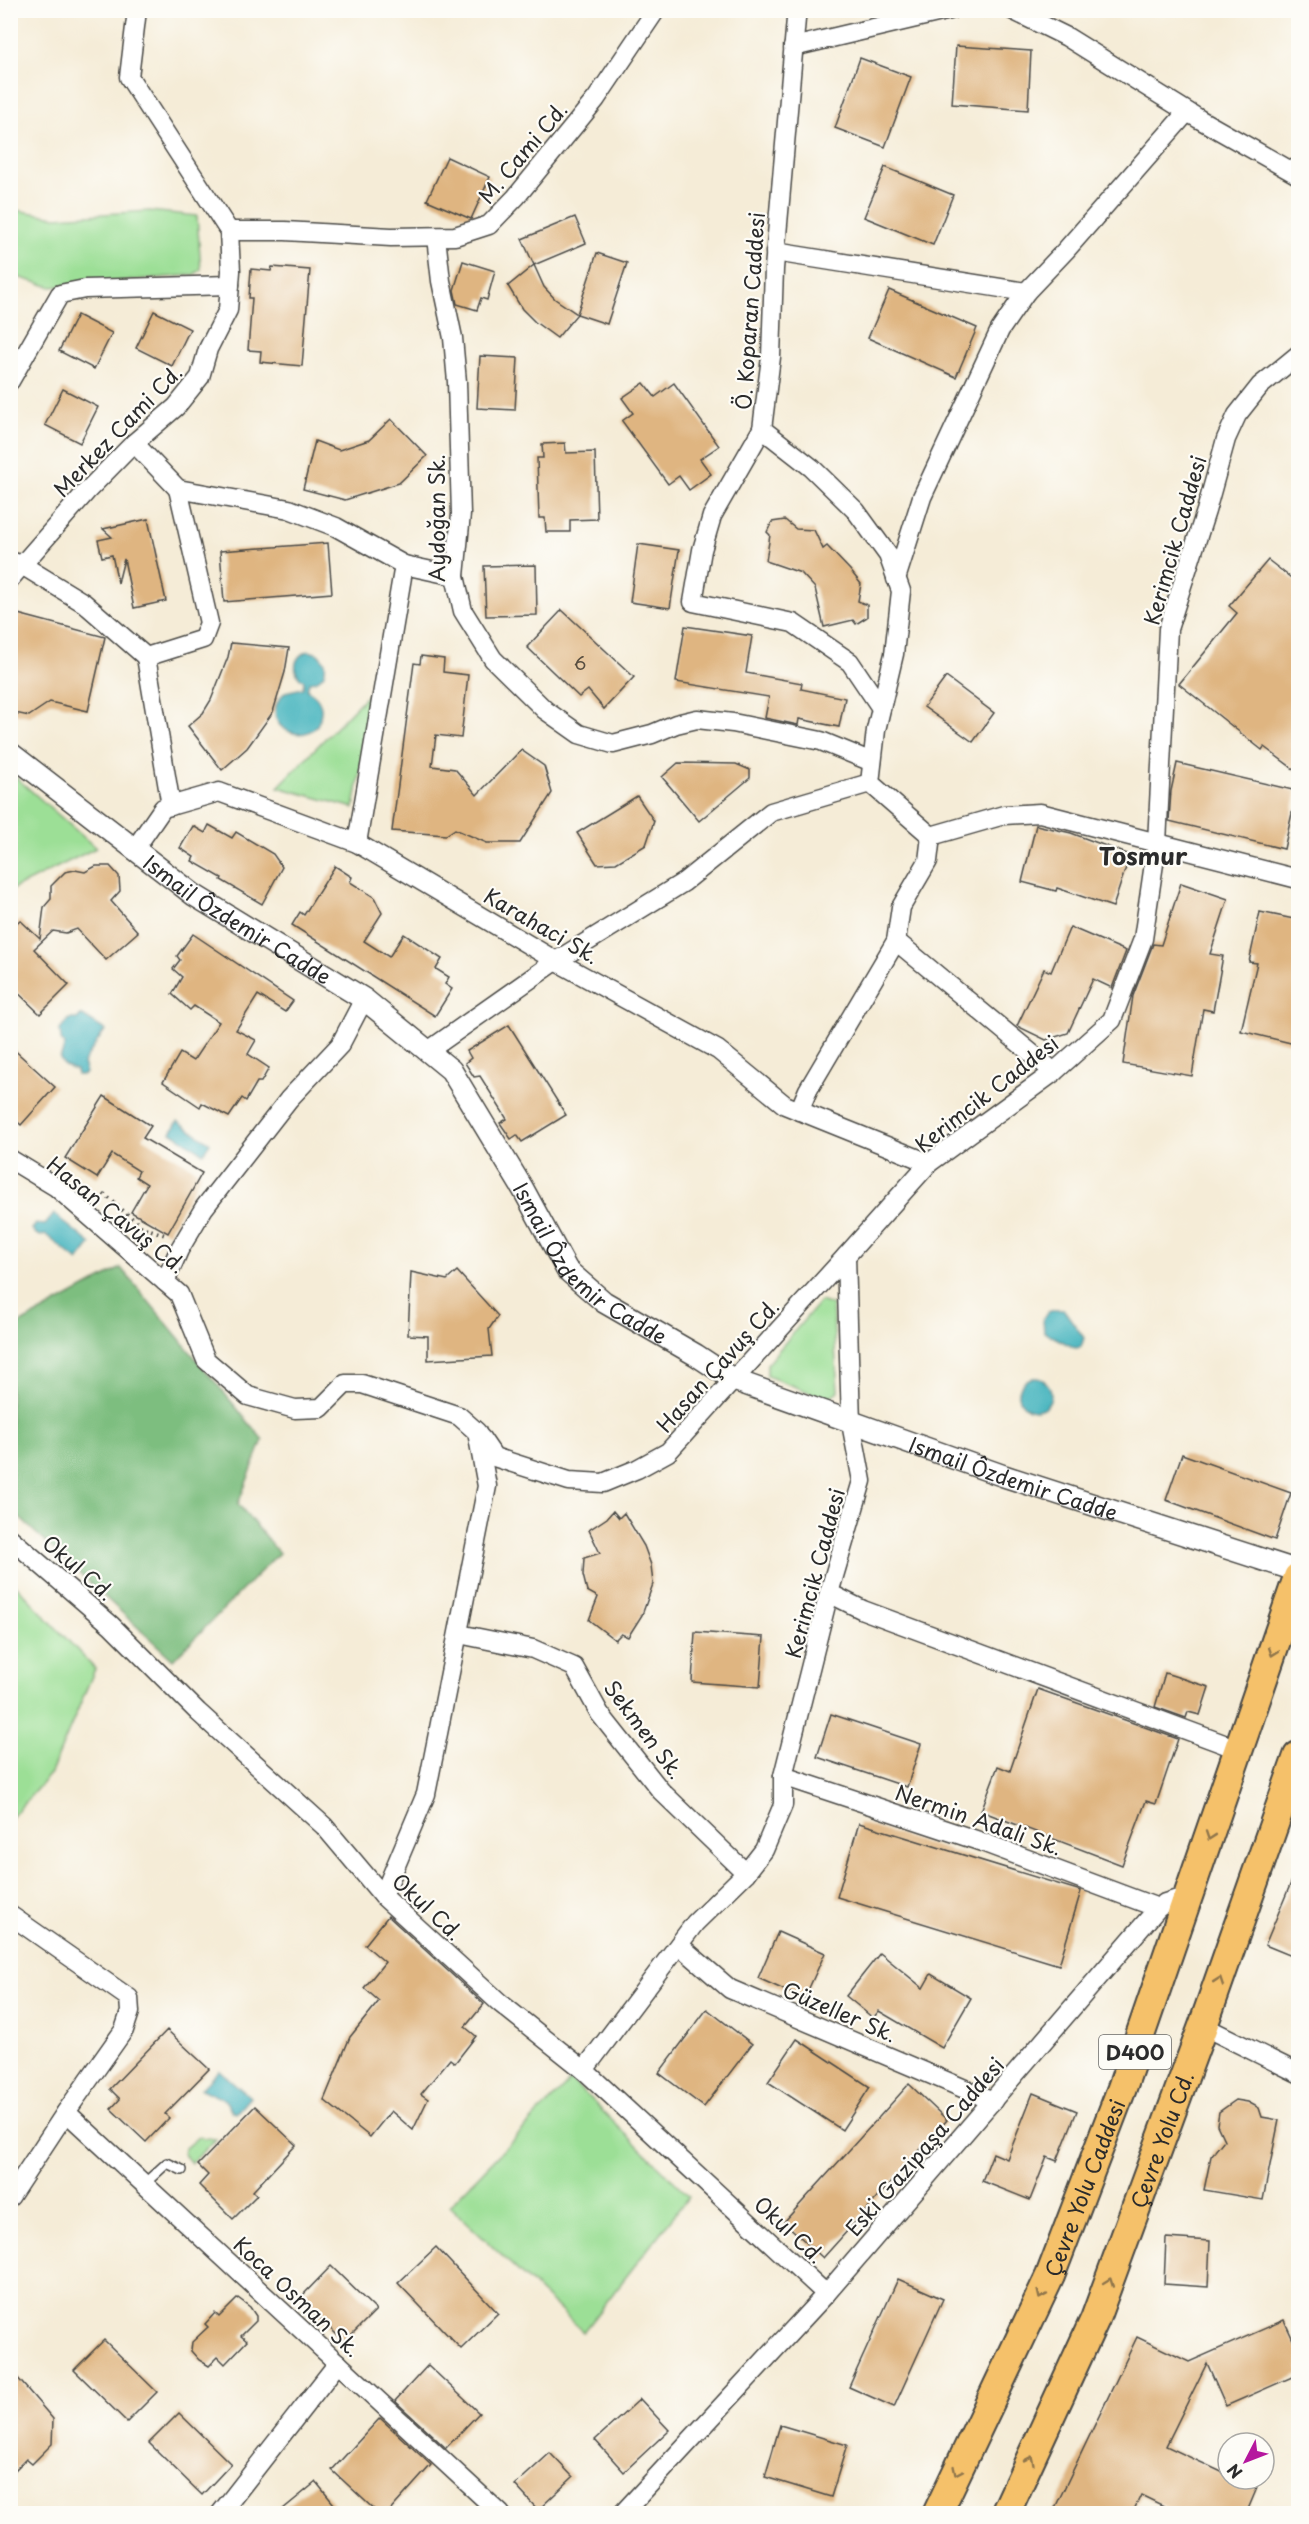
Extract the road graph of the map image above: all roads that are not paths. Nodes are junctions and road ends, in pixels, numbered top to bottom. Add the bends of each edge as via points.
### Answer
1 (137, 10) edge
2 (657, 10) edge
3 (794, 10) edge
4 (950, 10) edge
5 (1012, 10) edge
6 (793, 47) junction
7 (1187, 112) junction
8 (1299, 175) edge
9 (229, 231) junction
10 (436, 237) junction
11 (775, 252) junction
12 (230, 285) junction
13 (1026, 292) junction
14 (1299, 355) edge
15 (10, 381) edge
16 (762, 429) junction
17 (134, 443) junction
18 (178, 489) junction
19 (16, 563) edge
20 (404, 565) junction
21 (455, 576) junction
22 (10, 579) edge
23 (896, 579) junction
24 (146, 657) junction
25 (881, 708) junction
26 (10, 753) edge
27 (872, 762) junction
28 (870, 783) junction
29 (171, 806) junction
30 (932, 836) junction
31 (357, 843) junction
32 (1157, 843) junction
33 (134, 850) junction
34 (1299, 879) edge
35 (896, 941) junction
36 (556, 961) junction
37 (364, 999) junction
38 (428, 1051) junction
39 (1054, 1072) junction
40 (799, 1111) junction
41 (10, 1159) edge
42 (929, 1163) junction
43 (846, 1256) junction
44 (165, 1282) junction
45 (734, 1380) junction
46 (851, 1423) junction
47 (477, 1432) junction
48 (10, 1538) edge
49 (1299, 1571) edge
50 (1299, 1577) edge
51 (829, 1593) junction
52 (459, 1634) junction
53 (1240, 1750) junction
54 (1297, 1766) edge
55 (783, 1776) junction
56 (1291, 1803) edge
57 (746, 1873) junction
58 (1190, 1895) junction
59 (383, 1896) junction
60 (1158, 1908) junction
61 (10, 1915) edge
62 (679, 1946) junction
63 (1203, 2026) junction
64 (584, 2070) junction
65 (1299, 2073) edge
66 (993, 2101) junction
67 (66, 2112) junction
68 (182, 2170) dead end
69 (144, 2184) junction
70 (10, 2197) edge
71 (826, 2294) junction
72 (338, 2363) junction
73 (220, 2514) edge
74 (501, 2514) edge
75 (621, 2514) edge
76 (937, 2514) edge
77 (1005, 2514) edge

1 - 9 street via 129,77
2 - 10 street, M. Cami Cd. via 596,99 489,225 455,236
3 - 6 street, Ö. Koparan Caddesi
4 - 6 street
5 - 7 street via 1067,37
6 - 11 street, Ö. Koparan Caddesi
7 - 8 street
7 - 13 street
9 - 10 street, M. Cami Cd.
9 - 12 street, Merkez Cami Cd.
10 - 21 street, Aydoğan Sk. via 457,382 461,514
11 - 13 street
11 - 16 street, Ö. Koparan Caddesi via 771,357
12 - 15 street via 85,289 60,294
12 - 17 street, Merkez Cami Cd. via 228,310 208,349 200,377 176,407
13 - 23 street via 1000,330 922,496
14 - 32 street, Kerimcik Caddesi via 1260,386 1237,415 1226,439 1168,629
16 - 23 street, Ö. Koparan Caddesi via 812,468 856,511 888,555
16 - 25 street via 712,516 693,602 794,623 850,662
17 - 18 street
17 - 19 street, Merkez Cami Cd.
18 - 20 street via 289,509 336,527
18 - 24 street via 209,623 203,639
19 - 22 street, Merkez Cami Cd.
19 - 24 street via 84,603
20 - 21 street
20 - 31 street
21 - 27 street, Aydoğan Sk. via 462,611 493,659 545,710 579,734 614,744 697,719 821,741
23 - 25 street, Ö. Koparan Caddesi via 901,591 894,654
24 - 29 street
25 - 27 street, Ö. Koparan Caddesi
26 - 33 street, Ismail Ôzdemir Cadde
27 - 28 street, Ö. Koparan Caddesi
28 - 30 street
28 - 36 street via 771,812 684,882
29 - 31 street, Karahaci Sk. via 219,792
29 - 33 street, Karahaci Sk. via 164,808
30 - 32 street via 1004,815 1040,813
30 - 35 street via 928,861 901,907
31 - 36 street, Karahaci Sk.
32 - 34 street
32 - 39 street, Kerimcik Caddesi via 1143,939 1112,1020
33 - 37 street, Ismail Ôzdemir Cadde via 194,895
35 - 39 street
35 - 40 street
36 - 38 street
36 - 40 street, Karahaci Sk. via 718,1050 785,1105
37 - 38 street, Ismail Ôzdemir Cadde
37 - 44 street via 340,1045 238,1160 204,1208
38 - 45 street, Ismail Ôzdemir Cadde via 451,1070 567,1270 604,1302
39 - 42 street, Kerimcik Caddesi
40 - 42 street, Karahaci Sk.
41 - 44 street, Hasan Çavuş Cd. via 56,1187
42 - 43 street, Kerimcik Caddesi
43 - 45 street, Hasan Çavuş Cd.
43 - 46 street, Kerimcik Caddesi
44 - 47 street, Hasan Çavuş Cd. via 179,1294 206,1360 248,1396 295,1409 321,1408 345,1384 362,1384 459,1416
45 - 46 street, Ismail Ôzdemir Cadde
45 - 47 street, Hasan Çavuş Cd. via 668,1452 603,1483 569,1481 494,1457
46 - 49 street, Ismail Ôzdemir Cadde
46 - 51 street, Kerimcik Caddesi via 862,1481
47 - 52 street via 487,1486
48 - 59 street, Okul Cd. via 111,1625 198,1712 324,1826
50 -> 53 highway, Çevre Yolu Caddesi / D400
51 - 53 street via 863,1610
51 - 55 street, Kerimcik Caddesi
52 - 57 street, Sekmen Sk. via 533,1649 574,1668 600,1714 661,1791
52 - 59 street via 426,1794
53 -> 58 highway, Çevre Yolu Caddesi / D400
54 - 56 highway, Çevre Yolu Cd. / D400
55 - 57 street, Kerimcik Caddesi via 783,1805 764,1850
55 - 60 street, Nermin Adali Sk. via 982,1842
63 -> 56 highway, Çevre Yolu Cd. / D400
57 - 62 street, Kerimcik Caddesi via 695,1923
58 - 60 street, Eski Gazipaşa Caddesi
58 -> 76 highway, Çevre Yolu Caddesi / D400 via 1050,2276
59 - 64 street, Okul Cd. via 500,2003
60 - 66 street, Eski Gazipaşa Caddesi
61 - 67 street via 129,1998 130,2012 124,2030
62 - 64 street, Kerimcik Caddesi
62 - 66 street, Güzeller Sk. via 730,1989
63 - 65 street
77 -> 63 highway, Çevre Yolu Cd. / D400 via 1095,2319
64 - 71 street, Okul Cd.
66 - 71 street, Eski Gazipaşa Caddesi
67 - 69 street, Koca Osman Sk.
67 - 70 street
68 - 69 lane via 167,2163
69 - 72 street, Koca Osman Sk.
71 - 75 street, Eski Gazipaşa Caddesi
72 - 73 street
72 - 74 street, Koca Osman Sk.

